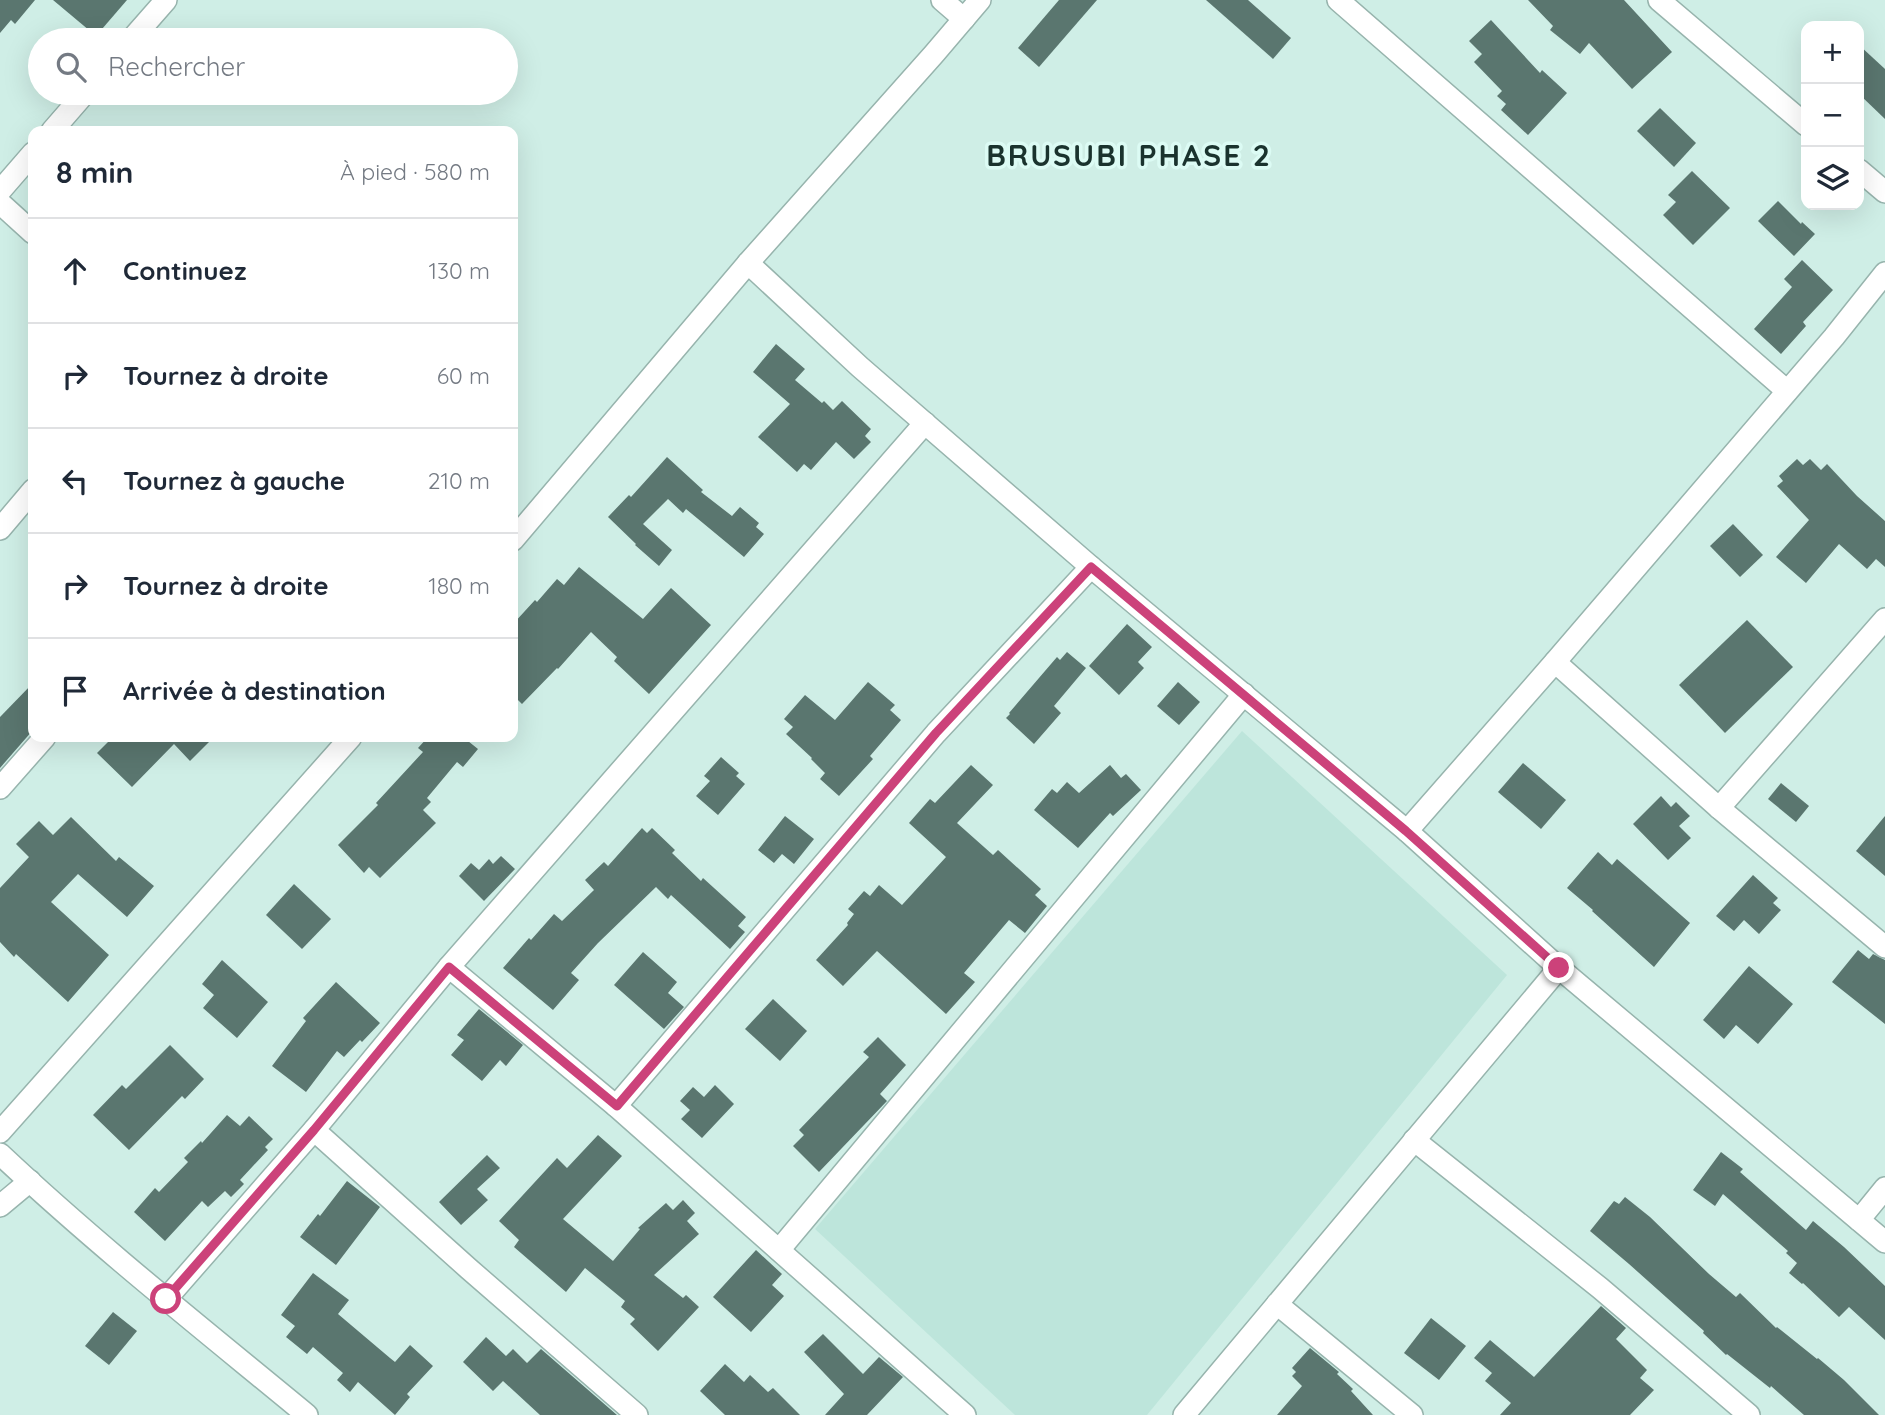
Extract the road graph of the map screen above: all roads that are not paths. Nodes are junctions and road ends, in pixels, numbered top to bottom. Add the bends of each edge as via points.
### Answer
1 (166, 0) edge
2 (942, 0) edge
3 (980, 0) edge
4 (1338, 0) edge
5 (1659, 0) edge
6 (964, 19) junction
7 (142, 28) edge
8 (75, 105) edge
9 (1801, 121) edge
10 (56, 126) edge
11 (28, 159) edge
12 (1864, 174) edge
13 (0, 191) edge
14 (1885, 192) edge
15 (0, 203) edge
16 (28, 228) edge
17 (747, 263) junction
18 (1885, 273) edge
19 (1787, 391) junction
20 (925, 423) junction
21 (28, 496) edge
22 (0, 528) edge
23 (518, 534) edge
24 (1091, 567) junction
25 (1885, 619) edge
26 (1555, 662) junction
27 (1244, 694) junction
28 (41, 742) edge
29 (347, 742) edge
30 (0, 788) edge
31 (1719, 808) junction
32 (1406, 831) junction
33 (1885, 947) edge
34 (449, 967) junction
35 (1559, 968) junction
36 (617, 1106) junction
37 (314, 1130) junction
38 (0, 1132) edge
39 (1414, 1140) junction
40 (0, 1154) edge
41 (30, 1181) junction
42 (1885, 1188) edge
43 (0, 1206) edge
44 (1859, 1220) junction
45 (1885, 1242) edge
46 (779, 1250) junction
47 (166, 1299) junction
48 (1277, 1304) junction
49 (307, 1415) edge
50 (637, 1415) edge
51 (965, 1415) edge
52 (1184, 1415) edge
53 (1412, 1415) edge
54 (1749, 1415) edge

1 - 7 street
2 - 6 street
3 - 6 street
4 - 19 street
5 - 9 street
6 - 17 street
8 - 10 street
11 - 13 street
12 - 14 street
15 - 16 street
17 - 20 street
17 - 23 street
18 - 19 street
19 - 26 street
20 - 24 street
20 - 34 street
21 - 22 street
24 - 27 street
24 - 36 street via 936,733
25 - 31 street
26 - 31 street
26 - 32 street
27 - 32 street
27 - 46 street
28 - 30 street
29 - 38 street
31 - 33 street
32 - 35 street
34 - 36 street
34 - 37 street
35 - 39 street
35 - 44 street
36 - 46 street
37 - 47 street
37 - 50 street
39 - 48 street
39 - 54 street via 1600,1288
40 - 41 street
41 - 43 street
41 - 47 street
42 - 44 street
44 - 45 street
46 - 51 street
47 - 49 street
48 - 52 street
48 - 53 street

